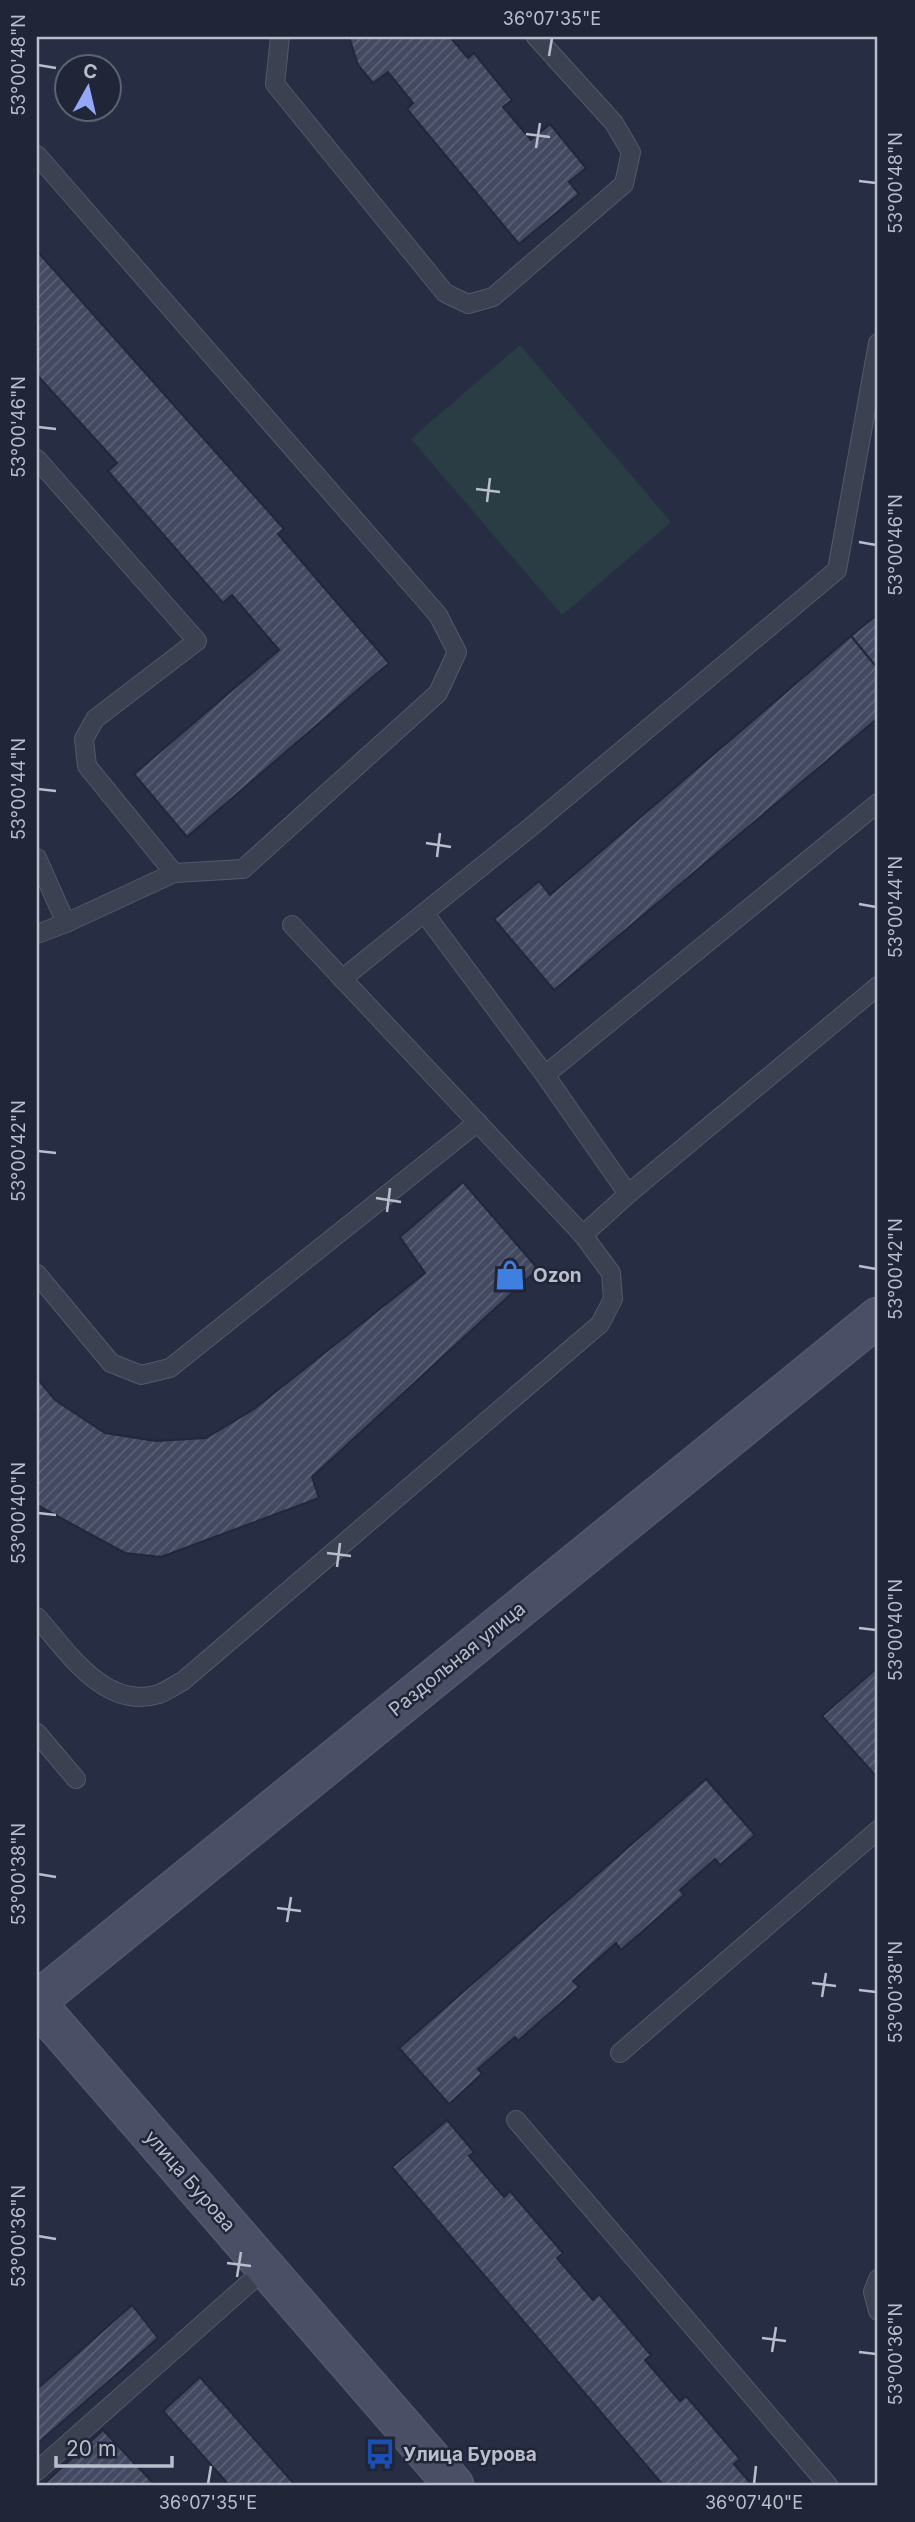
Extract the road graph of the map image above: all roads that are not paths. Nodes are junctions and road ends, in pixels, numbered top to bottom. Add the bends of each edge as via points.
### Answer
1 (280, 37) edge
2 (536, 37) edge
3 (37, 155) edge
4 (878, 344) edge
5 (37, 459) edge
6 (878, 803) edge
7 (37, 858) edge
8 (174, 873) junction
9 (425, 914) junction
10 (66, 923) junction
11 (292, 925) dead end
12 (37, 934) edge
13 (342, 979) junction
14 (878, 986) edge
15 (545, 1075) junction
16 (478, 1122) junction
17 (628, 1194) junction
18 (583, 1235) junction
19 (37, 1274) edge
20 (878, 1317) edge
21 (37, 1617) edge
22 (37, 1733) edge
23 (76, 1779) dead end
24 (878, 1830) edge
25 (37, 2002) edge
26 (620, 2053) dead end
27 (516, 2120) dead end
28 (266, 2268) junction
29 (878, 2279) edge
30 (878, 2311) edge
31 (37, 2471) edge
32 (454, 2485) edge
33 (828, 2485) edge

1 - 2 lane via 275,84 444,293 468,304 493,297 624,184 631,152 614,124
3 - 8 lane via 438,615 457,652 438,693 243,869
4 - 9 lane via 837,570
5 - 8 lane via 197,641 95,719 85,740 87,766
6 - 15 lane
7 - 10 lane
8 - 10 lane
9 - 13 lane
9 - 15 lane
10 - 12 lane
11 - 13 lane
13 - 16 lane
14 - 17 lane
15 - 17 lane
16 - 18 lane
16 - 19 lane via 170,1368 141,1375 111,1363
17 - 18 lane
18 - 21 lane via 611,1273 613,1299 600,1324 183,1681 159,1694 135,1698 111,1690 86,1673
20 - 25 main road, Раздольная улица
22 - 23 lane
24 - 26 lane
25 - 28 main road, улица Бурова
27 - 33 lane
28 - 31 lane
28 - 32 main road, улица Бурова
29 - 30 lane via 873,2292

